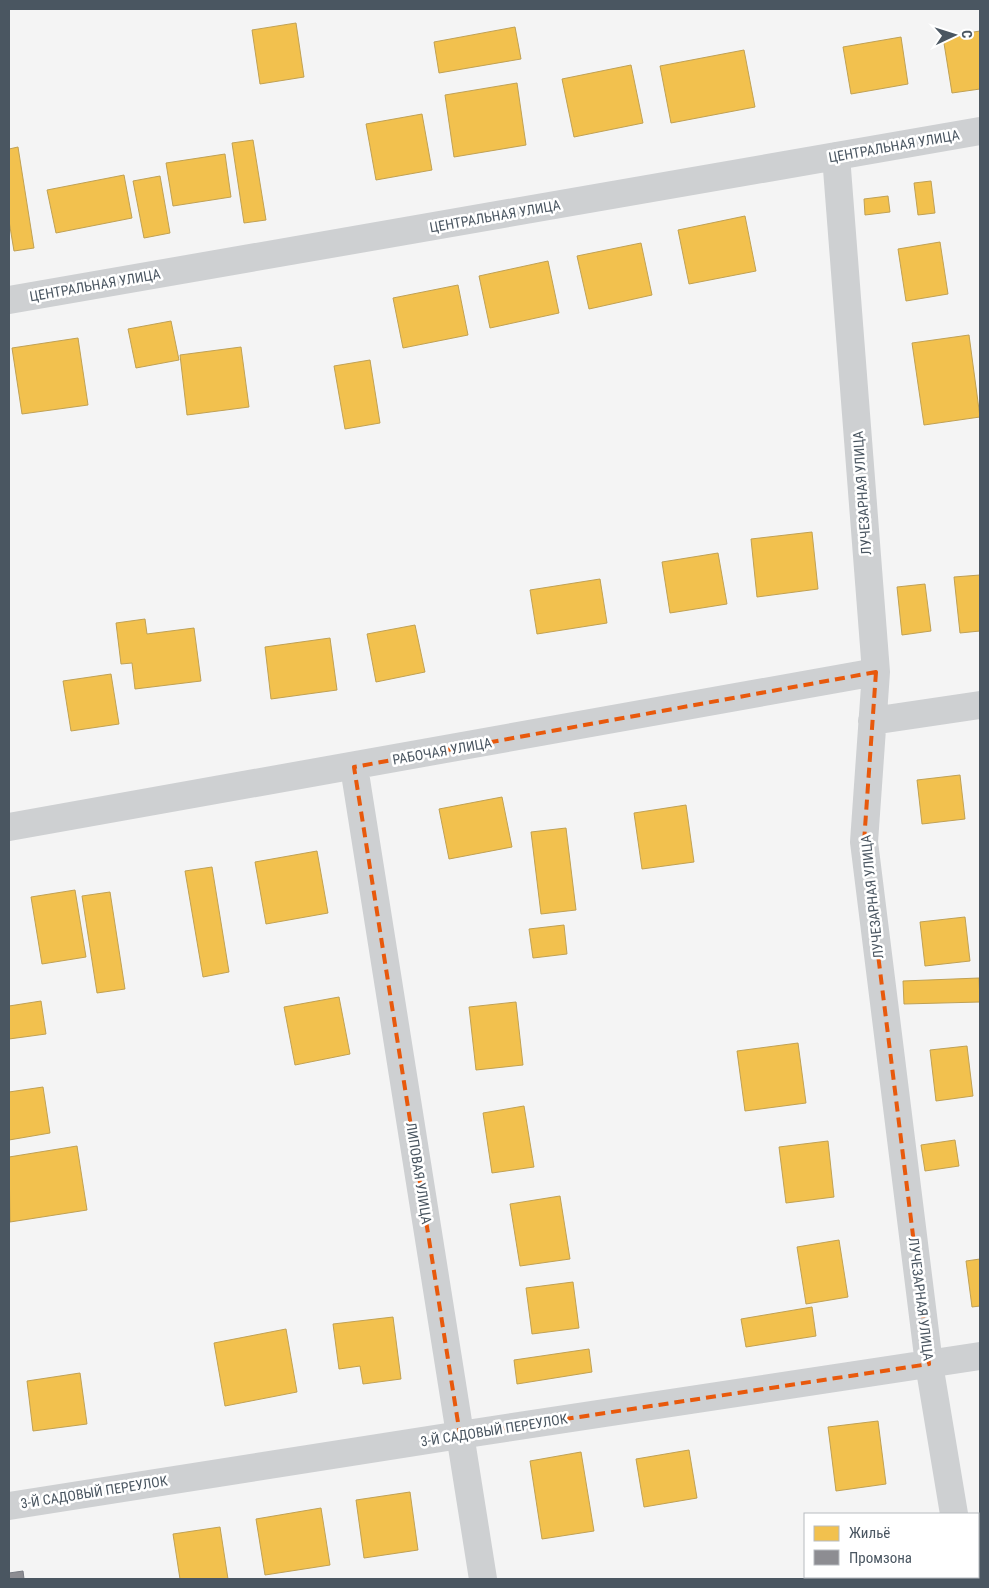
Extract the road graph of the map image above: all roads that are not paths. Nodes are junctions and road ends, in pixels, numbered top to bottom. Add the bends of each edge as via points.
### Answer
1 (980, 131) edge
2 (836, 156) junction
3 (9, 300) edge
4 (876, 672) junction
5 (980, 705) edge
6 (872, 721) junction
7 (354, 767) junction
8 (9, 827) edge
9 (980, 1356) edge
10 (929, 1364) junction
11 (460, 1434) junction
12 (9, 1506) edge
13 (954, 1513) edge
14 (482, 1579) edge

1 - 2 street, ЦЕНТРАЛЬНАЯ УЛИЦА
2 - 3 street, ЦЕНТРАЛЬНАЯ УЛИЦА
2 - 4 street, ЛУЧЕЗАРНАЯ УЛИЦА
4 - 6 street, ЛУЧЕЗАРНАЯ УЛИЦА
4 - 7 street, РАБОЧАЯ УЛИЦА
5 - 6 street
6 - 10 street, ЛУЧЕЗАРНАЯ УЛИЦА via 864,842
7 - 8 street, РАБОЧАЯ УЛИЦА
7 - 11 street, ЛИПОВАЯ УЛИЦА
9 - 10 street, 3-Й САДОВЫЙ ПЕРЕУЛОК
10 - 11 street, 3-Й САДОВЫЙ ПЕРЕУЛОК
10 - 13 street, ЛУЧЕЗАРНАЯ УЛИЦА
11 - 12 street, 3-Й САДОВЫЙ ПЕРЕУЛОК
11 - 14 street, ЛИПОВАЯ УЛИЦА

